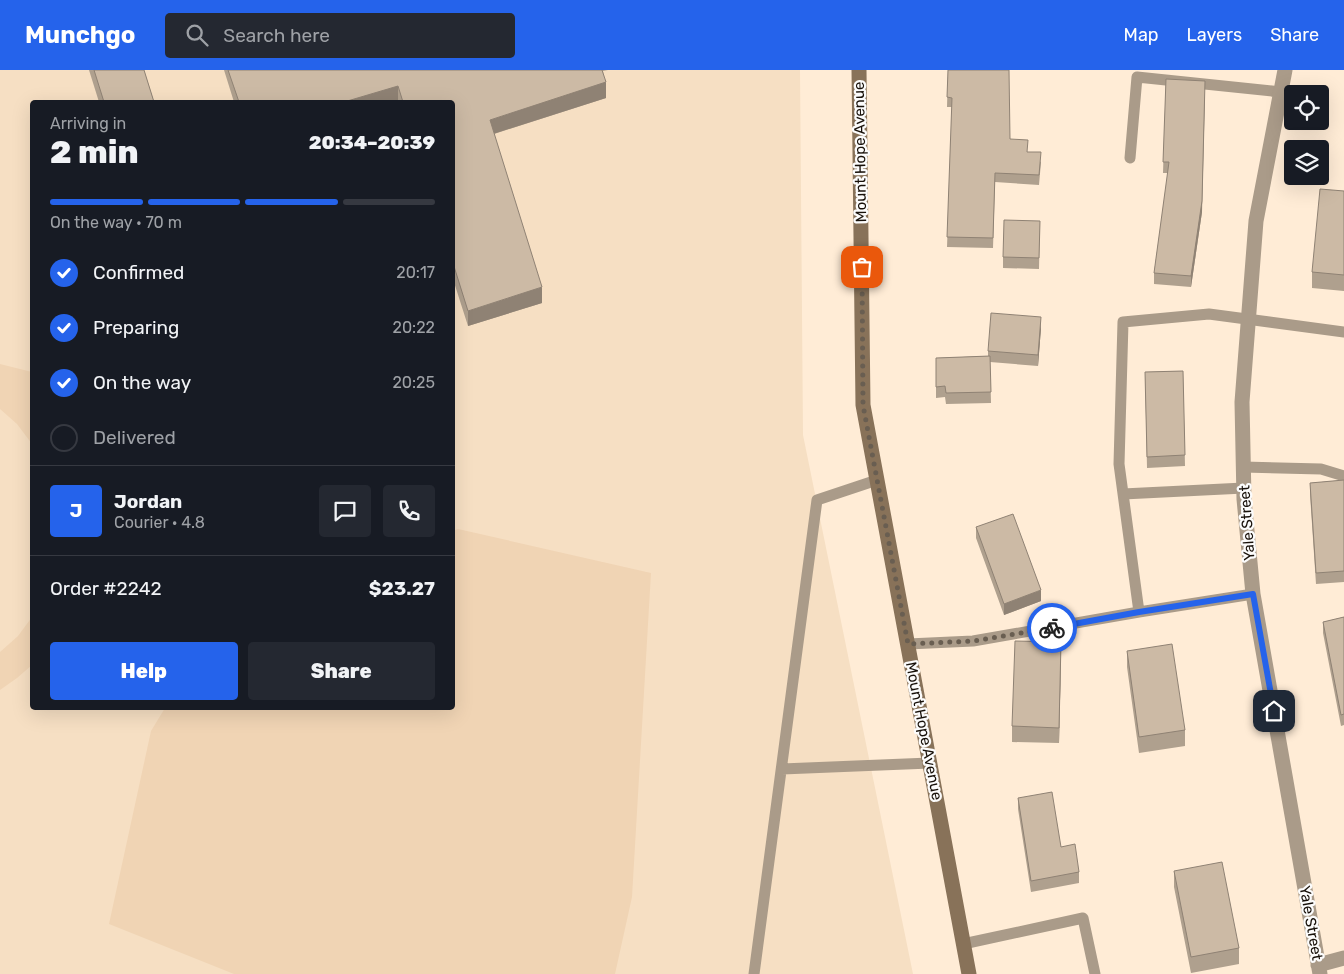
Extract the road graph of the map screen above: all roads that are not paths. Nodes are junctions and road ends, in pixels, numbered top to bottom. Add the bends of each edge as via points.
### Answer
1 (859, 70) edge
2 (1285, 70) edge
3 (1281, 92) junction
4 (1130, 158) dead end
5 (1248, 320) junction
6 (1344, 332) edge
7 (1243, 467) junction
8 (1344, 476) edge
9 (877, 480) junction
10 (1244, 488) junction
11 (1123, 494) junction
12 (1253, 594) junction
13 (1139, 612) junction
14 (908, 644) junction
15 (930, 764) junction
16 (782, 769) junction
17 (963, 944) junction
18 (1344, 958) edge
19 (1319, 970) edge
20 (754, 974) edge
21 (969, 974) edge
22 (1095, 974) edge

1 - 9 street, Mount Hope Avenue via 863,405
2 - 3 street, Yale Street
3 - 4 lane via 1138,77
3 - 5 street, Yale Street via 1256,221
5 - 6 lane
5 - 7 street, Yale Street via 1242,402
5 - 11 lane via 1209,314 1123,322 1119,464
7 - 8 lane via 1321,469
7 - 10 street, Yale Street
9 - 14 street, Mount Hope Avenue
9 - 16 lane via 817,500
10 - 11 lane
10 - 12 street, Yale Street
11 - 13 lane
12 - 13 lane
12 - 19 street, Yale Street
13 - 14 lane via 973,641
14 - 15 street, Mount Hope Avenue
15 - 16 lane
15 - 17 street, Mount Hope Avenue
16 - 20 lane
17 - 21 street, Mount Hope Avenue
17 - 22 lane via 1083,918
18 - 19 street

